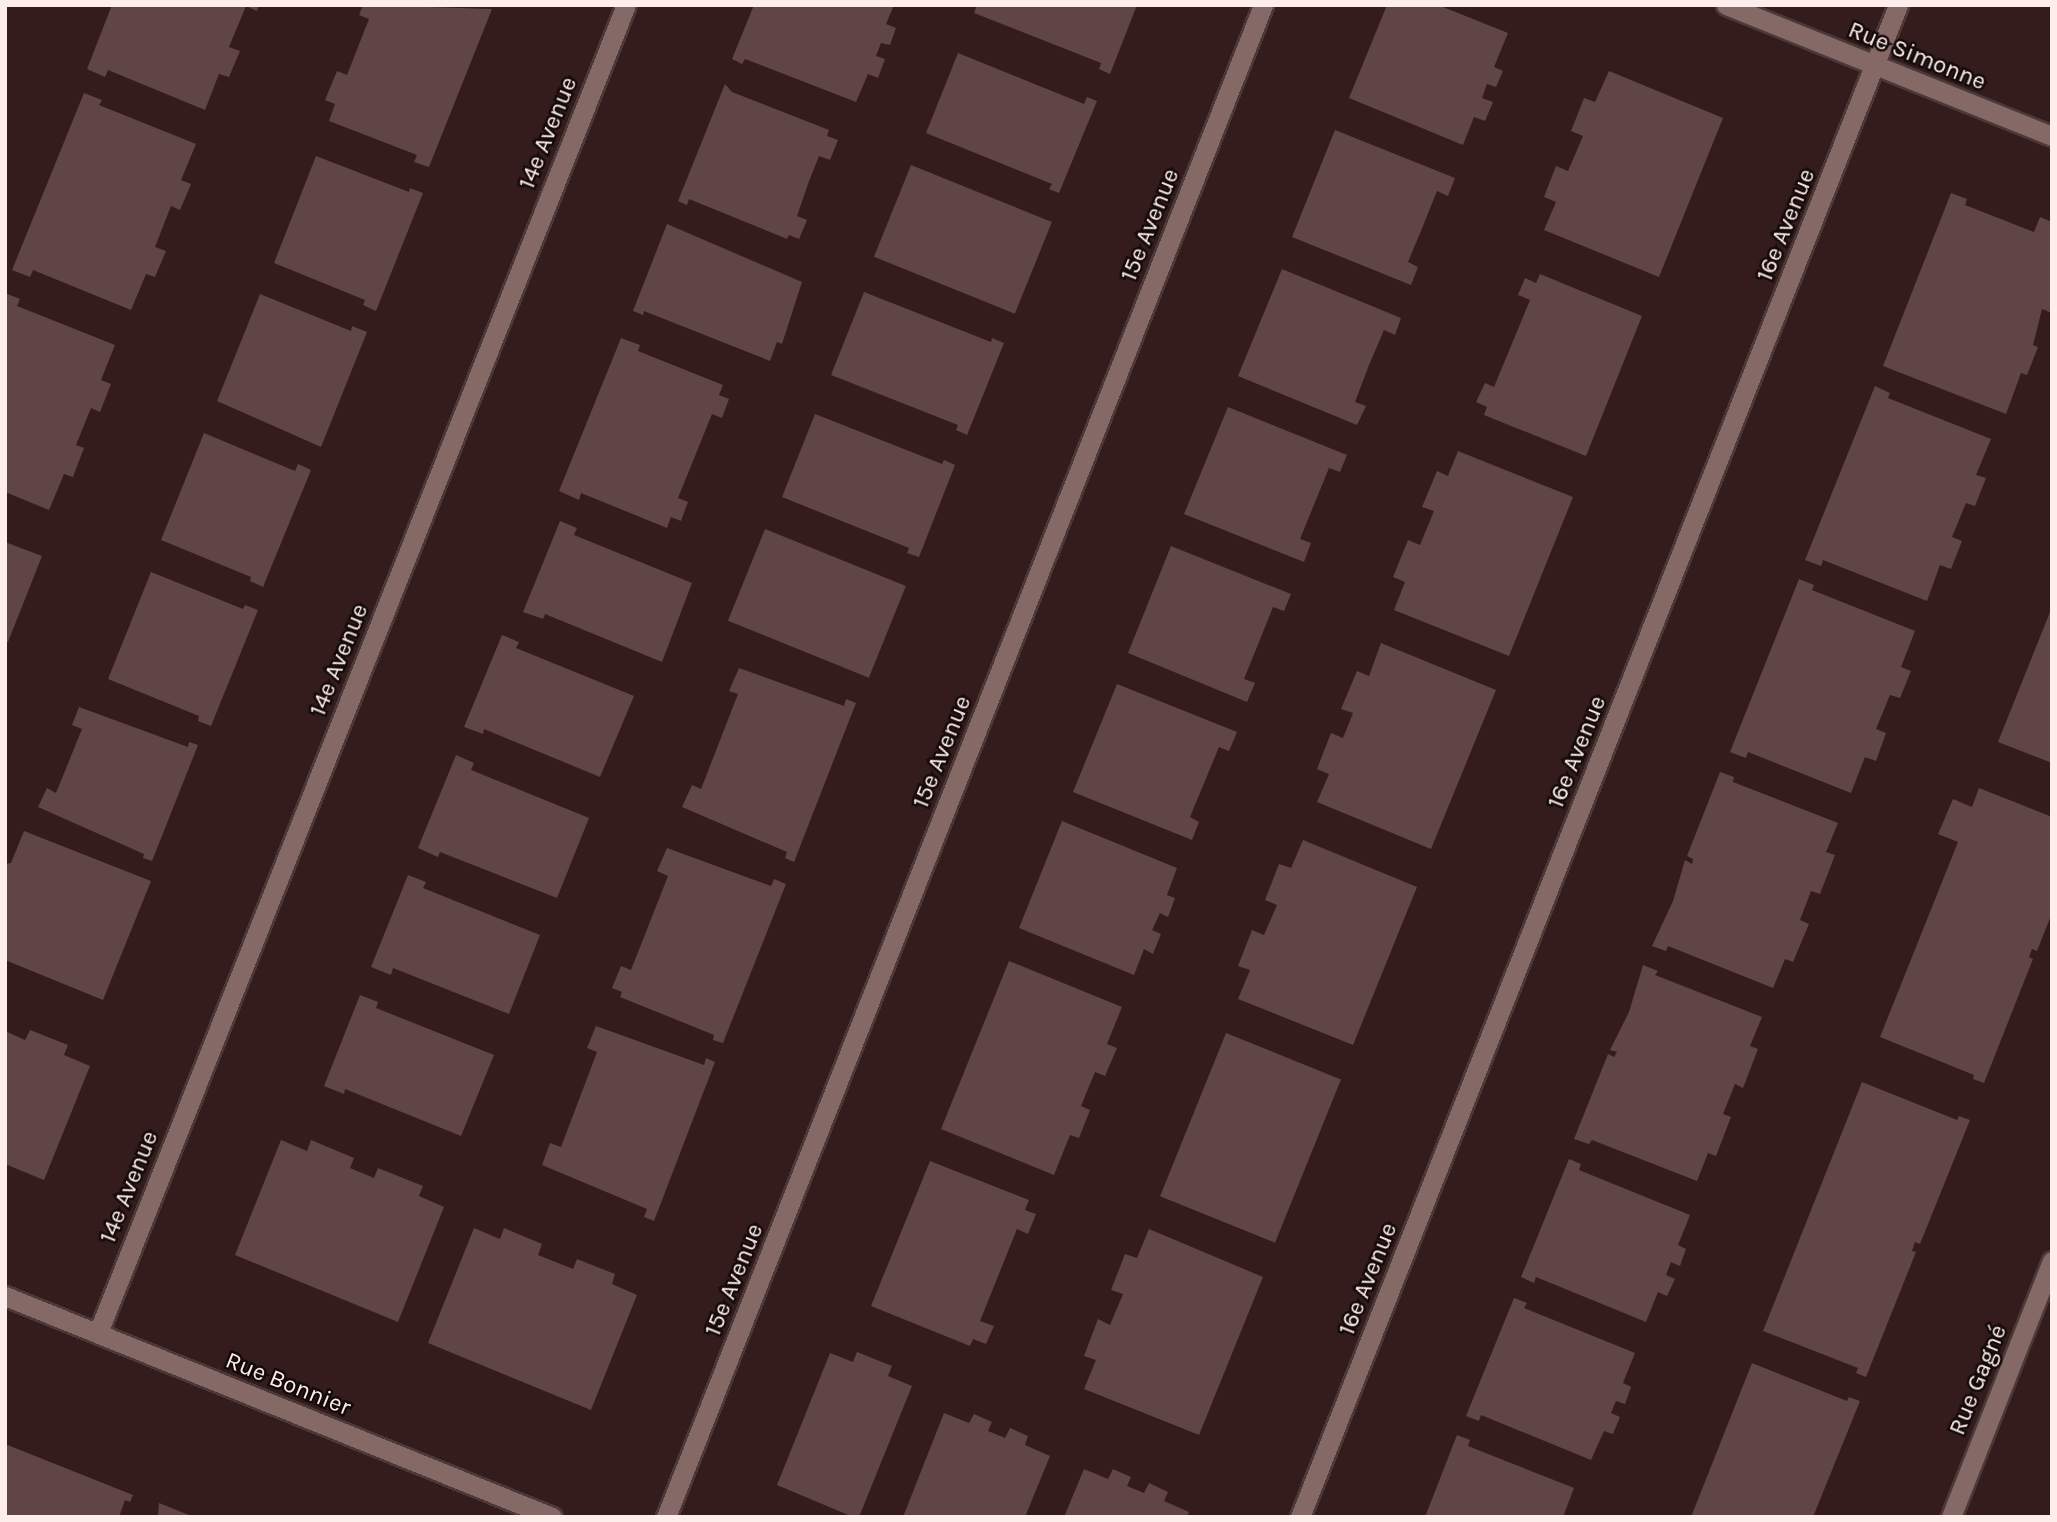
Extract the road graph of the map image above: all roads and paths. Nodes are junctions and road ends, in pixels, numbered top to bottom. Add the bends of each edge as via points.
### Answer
1 (626, 5) edge
2 (1263, 5) edge
3 (1726, 5) edge
4 (1898, 5) edge
5 (1875, 66) junction
6 (2052, 136) edge
7 (2052, 1261) edge
8 (5, 1296) edge
9 (98, 1333) junction
10 (552, 1517) edge
11 (666, 1517) edge
12 (1300, 1517) edge
13 (1951, 1517) edge

1 - 9 street, 14e Avenue
2 - 11 street, 15e Avenue
3 - 5 street, Rue Simonne
4 - 5 street, 16e Avenue
5 - 6 street, Rue Simonne
5 - 12 street, 16e Avenue
7 - 13 street, Rue Gagné
8 - 9 street, Rue Bonnier
9 - 10 street, Rue Bonnier

